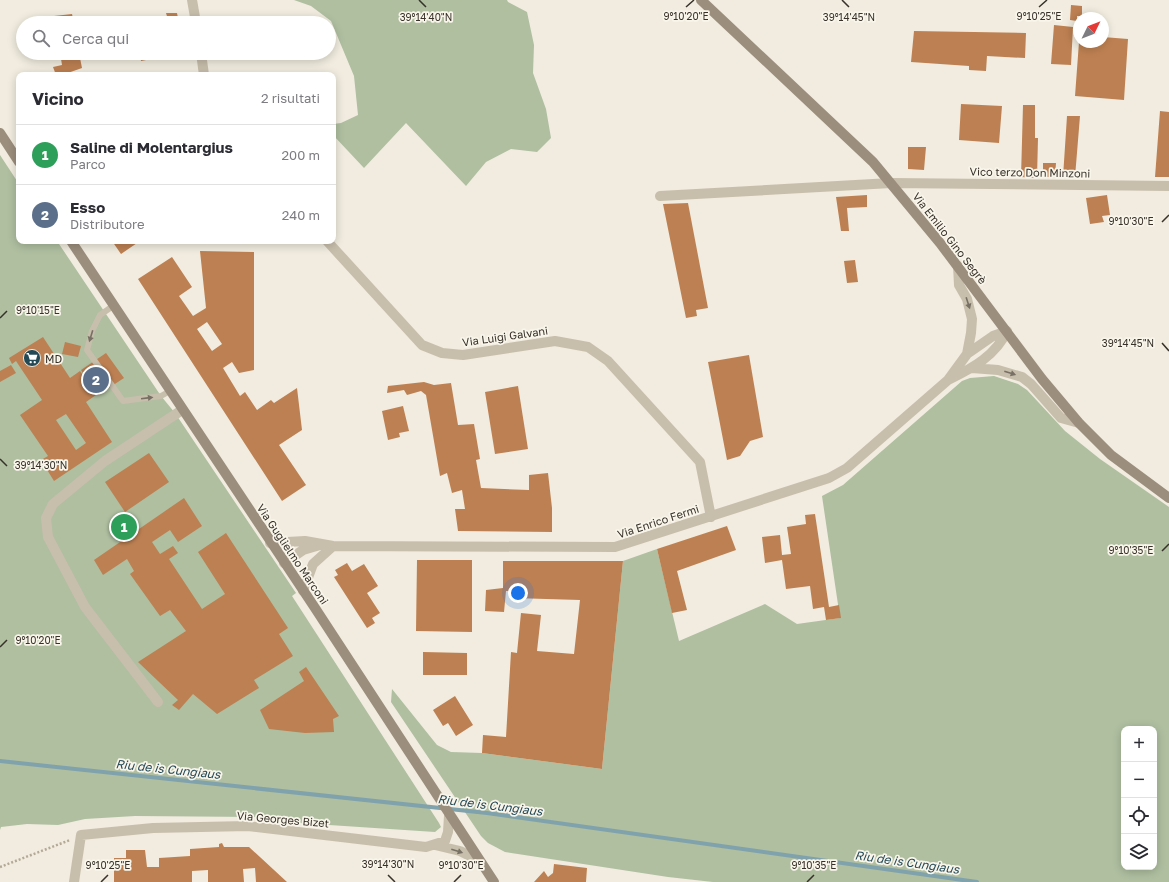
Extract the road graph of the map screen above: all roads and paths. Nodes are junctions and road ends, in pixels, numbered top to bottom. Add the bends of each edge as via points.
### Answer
1 (192, 0) edge
2 (701, 0) edge
3 (195, 16) edge
4 (202, 60) edge
5 (204, 72) edge
6 (0, 133) edge
7 (16, 157) edge
8 (891, 183) junction
9 (1169, 186) edge
10 (660, 196) dead end
11 (73, 244) edge
12 (330, 244) edge
13 (958, 266) junction
14 (113, 306) junction
15 (1007, 332) junction
16 (967, 354) junction
17 (972, 368) junction
18 (948, 380) junction
19 (170, 391) junction
20 (182, 410) junction
21 (1079, 423) junction
22 (1169, 498) edge
23 (712, 516) junction
24 (270, 543) junction
25 (328, 545) junction
26 (284, 563) junction
27 (303, 591) junction
28 (158, 702) dead end
29 (449, 816) junction
30 (81, 835) junction
31 (434, 845) junction
32 (478, 860) junction
33 (0, 867) edge
34 (74, 882) edge
35 (494, 882) edge

1 - 3 street
2 - 8 main road, Via Emilio Gino Segrè via 873,162
4 - 5 street
6 - 7 main road
8 - 9 street, Vico terzo Don Minzoni
8 - 10 street, Vico terzo Don Minzoni
8 - 13 main road, Via Emilio Gino Segrè
11 - 14 main road, Via Guglielmo Marconi
12 - 23 street, Via Luigi Galvani via 422,345 442,354 463,355 555,341 588,347 608,361 700,462
13 - 15 main road, Via Emilio Gino Segrè
13 -> 16 street via 959,285 967,299 972,319
14 - 19 main road, Via Guglielmo Marconi
14 -> 19 lane via 100,315 87,350 123,401 161,396
15 - 16 street via 993,336
15 - 17 street via 1002,344
15 - 21 main road, Via Emilio Gino Segrè
16 - 18 street
17 - 18 street
17 -> 21 street via 998,370 1022,377 1061,418
18 - 23 street, Via Enrico Fermi via 859,458 829,478
19 - 20 main road, Via Guglielmo Marconi
20 - 24 main road, Via Guglielmo Marconi
20 - 28 street via 105,461 53,504 46,518 48,537 85,607
21 - 22 main road, Via Emilio Gino Segrè via 1111,455
23 - 25 street, Via Enrico Fermi via 615,547
24 - 25 street, Via Enrico Fermi via 305,541
24 - 26 main road, Via Guglielmo Marconi
25 - 26 street via 303,550
25 - 27 street via 313,564
26 - 27 main road, Via Guglielmo Marconi
27 - 29 main road, Via Guglielmo Marconi
29 - 31 street via 445,841
29 - 32 main road, Via Guglielmo Marconi
30 - 31 street, Via Georges Bizet via 153,828 248,826 426,847
30 - 33 path
30 - 34 street
31 -> 32 street, Via Georges Bizet via 460,851
32 - 35 main road, Via Guglielmo Marconi

